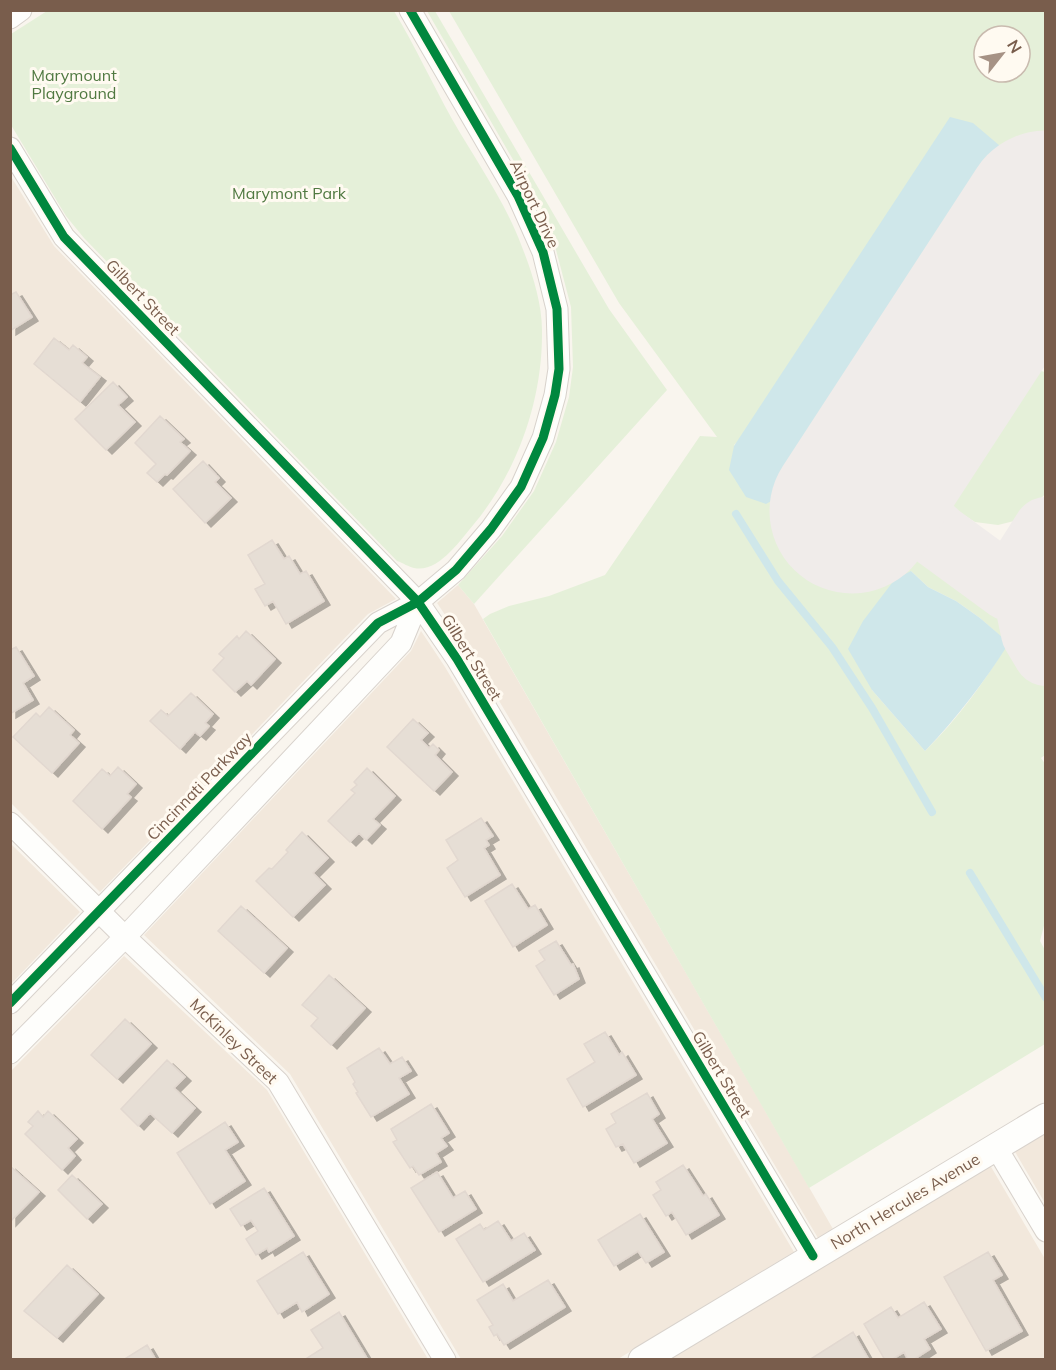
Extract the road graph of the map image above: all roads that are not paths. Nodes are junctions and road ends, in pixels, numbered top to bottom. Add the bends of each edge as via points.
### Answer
1 (21, 10) edge
2 (410, 10) edge
3 (10, 18) edge
4 (10, 148) edge
5 (418, 602) junction
6 (10, 823) edge
7 (99, 911) junction
8 (125, 937) junction
9 (10, 1003) edge
10 (10, 1053) edge
11 (1046, 1117) edge
12 (996, 1147) junction
13 (1046, 1231) edge
14 (813, 1256) junction
15 (445, 1359) edge
16 (642, 1359) edge

1 - 3 street
2 - 5 street, Airport Drive via 518,196 543,252 557,309 560,369 543,438 522,488 456,570
4 - 5 street, Gilbert Street via 64,237
5 - 7 street, Cincinnati Parkway via 378,623
5 - 8 street via 401,643
5 - 14 street, Gilbert Street via 458,659
6 - 7 street, McKinley Street
7 - 8 street, McKinley Street
7 - 9 street, Cincinnati Parkway
8 - 10 street
8 - 15 street, McKinley Street via 278,1082
11 - 12 street, North Hercules Avenue
12 - 13 street
12 - 14 street, North Hercules Avenue
14 - 16 street, North Hercules Avenue

